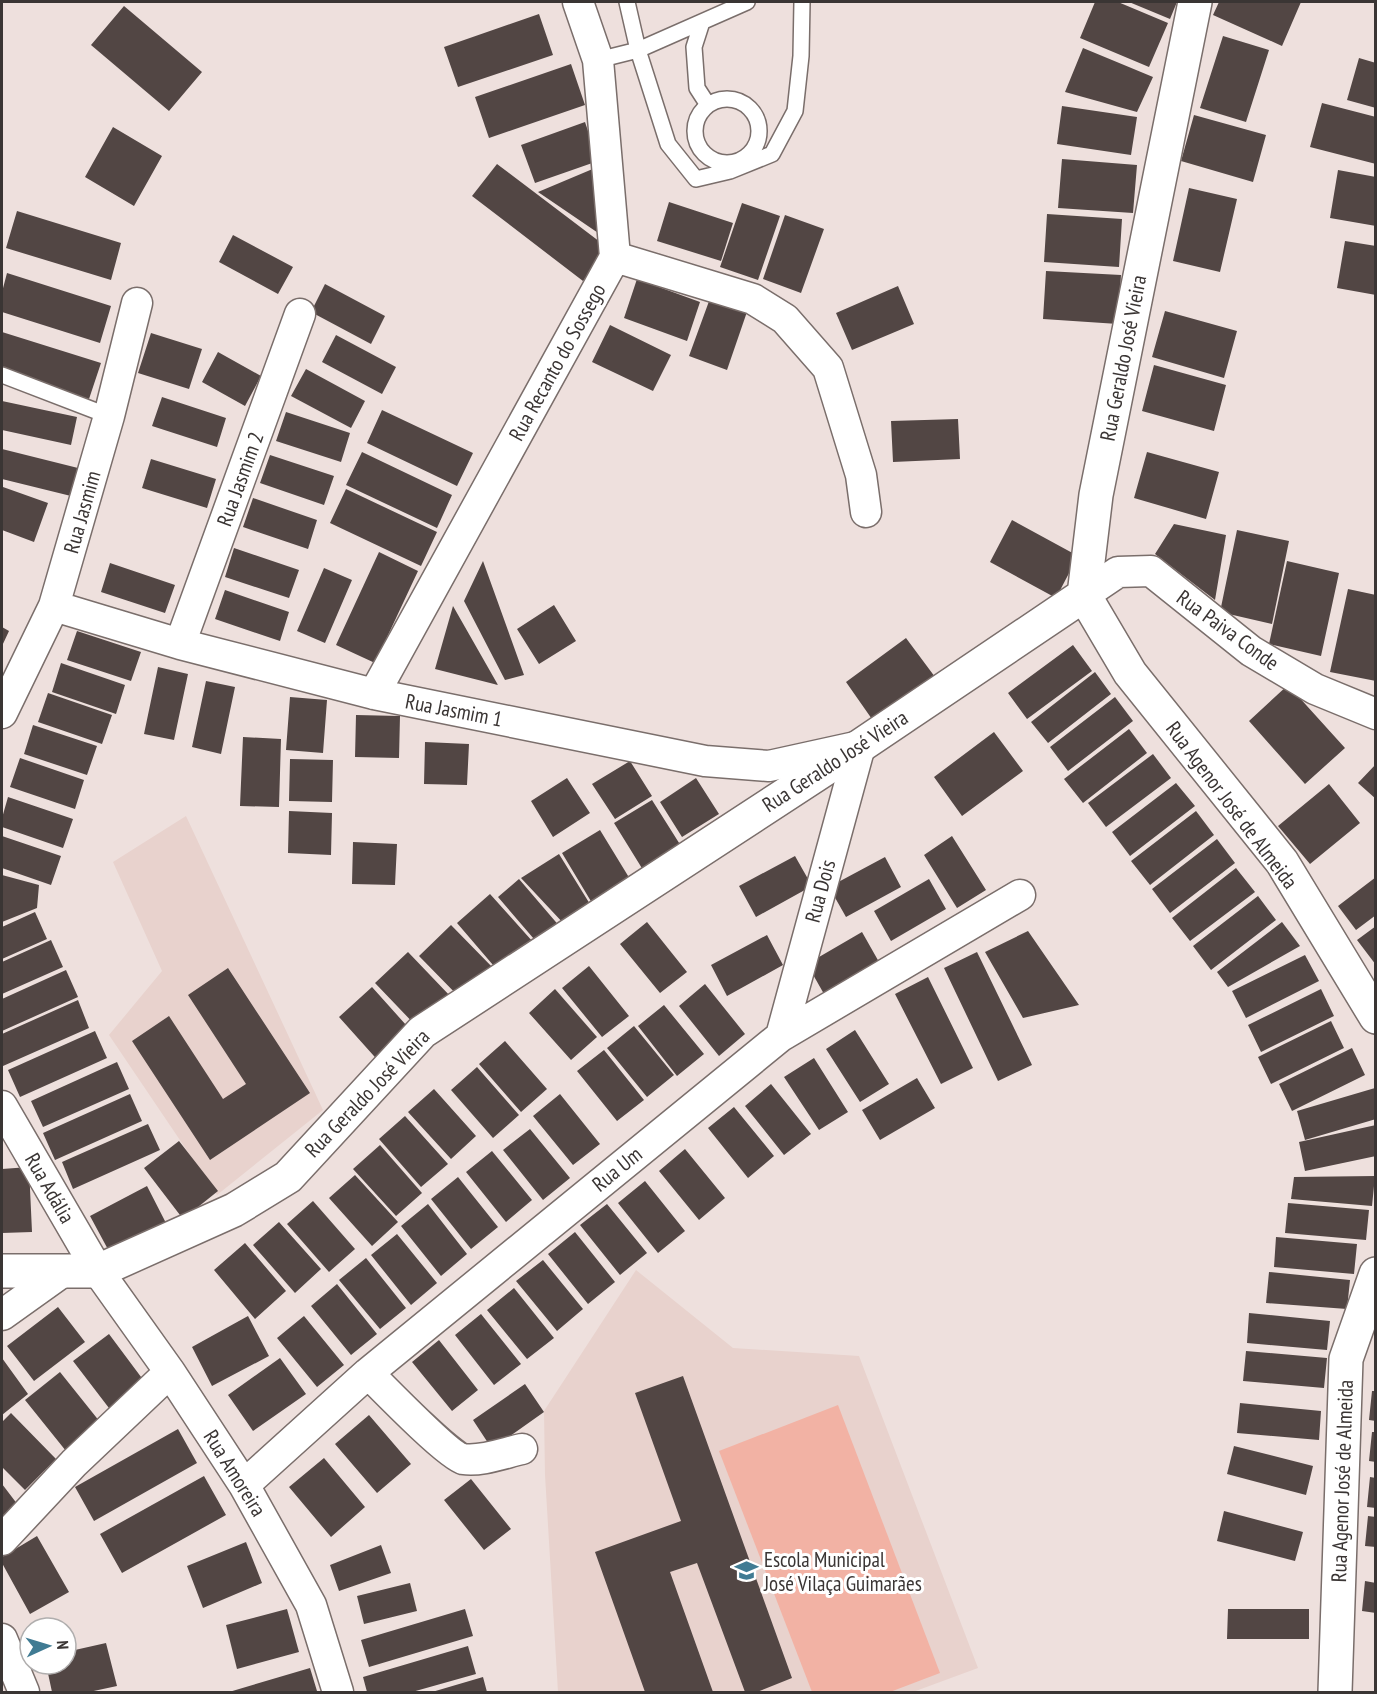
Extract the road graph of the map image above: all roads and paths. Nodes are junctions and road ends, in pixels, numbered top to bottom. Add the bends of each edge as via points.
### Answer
1 (578, 2) edge
2 (627, 2) edge
3 (747, 2) edge
4 (802, 2) edge
5 (1195, 2) edge
6 (702, 22) junction
7 (638, 50) junction
8 (598, 60) junction
9 (708, 105) junction
10 (615, 257) junction
11 (137, 303) dead end
12 (300, 314) dead end
13 (2, 375) edge
14 (110, 416) junction
15 (866, 512) dead end
16 (1084, 595) junction
17 (54, 606) junction
18 (180, 644) junction
19 (374, 694) junction
20 (2, 712) edge
21 (1376, 714) edge
22 (860, 746) junction
23 (1020, 895) dead end
24 (1376, 1017) edge
25 (781, 1036) junction
26 (2, 1106) edge
27 (65, 1270) junction
28 (2, 1271) edge
29 (98, 1271) junction
30 (1376, 1274) edge
31 (2, 1315) edge
32 (170, 1372) junction
33 (368, 1373) junction
34 (522, 1449) dead end
35 (244, 1485) junction
36 (2, 1540) edge
37 (2, 1638) edge
38 (24, 1692) edge
39 (338, 1692) edge
40 (1335, 1692) edge

1 - 8 street
2 - 7 lane
3 - 6 lane
4 - 7 lane via 795,111 772,154 730,171 696,179 668,144
5 - 16 street, Rua Geraldo José Vieira via 1096,495
6 - 7 lane
6 - 9 lane via 694,47 697,88
7 - 8 lane
8 - 10 street
9 - 9 lane via 737,100 753,112 757,141 745,157 724,162 705,153 698,144 696,123
10 - 15 street via 753,299 785,319 828,369 861,475
10 - 19 street, Rua Recanto do Sossego
11 - 14 street, Rua Jasmim
12 - 18 street, Rua Jasmim 2
13 - 14 lane
14 - 17 street, Rua Jasmim
16 - 21 street, Rua Paiva Conde via 1118,572 1150,571 1251,651 1315,689
16 - 22 street, Rua Geraldo José Vieira
16 - 24 street, Rua Agenor José de Almeida via 1130,673 1281,862
17 - 18 street, Rua Jasmim 1
17 - 20 street, Rua Jasmim
18 - 19 street, Rua Jasmim 1
19 - 22 street, Rua Jasmim 1 via 705,761 770,766
22 - 25 street, Rua Dois
22 - 29 street, Rua Geraldo José Vieira via 422,1032 288,1177 234,1210
23 - 25 street, Rua Um
25 - 33 street, Rua Um
26 - 29 street, Rua Adália
27 - 28 street
27 - 29 street
27 - 31 street
29 - 32 street, Rua Amoreira
30 - 40 street, Rua Agenor José de Almeida via 1346,1359
32 - 35 street, Rua Amoreira
32 - 36 street via 74,1463
33 - 34 street via 460,1459
33 - 35 street, Rua Um
35 - 39 street, Rua Amoreira via 311,1605
37 - 38 street

